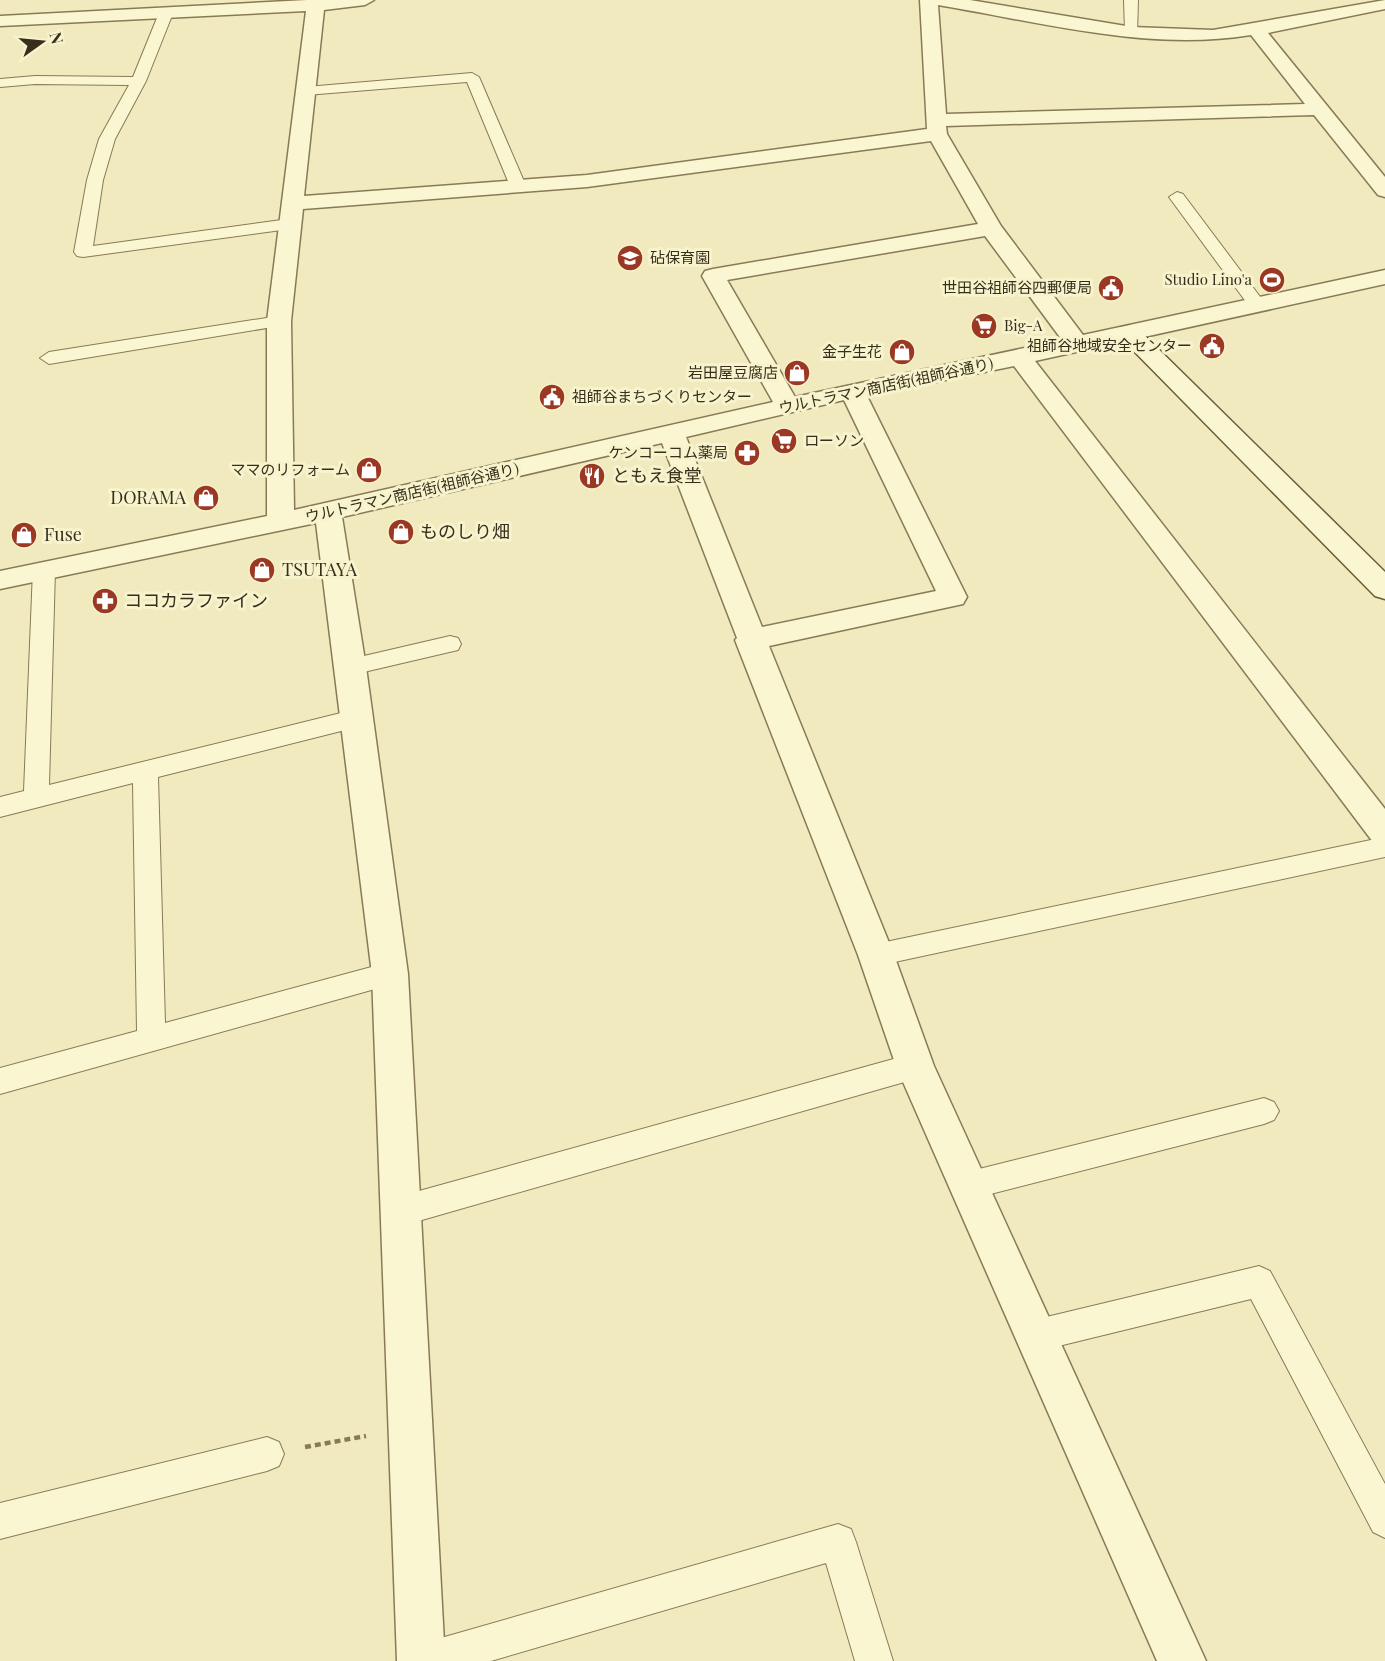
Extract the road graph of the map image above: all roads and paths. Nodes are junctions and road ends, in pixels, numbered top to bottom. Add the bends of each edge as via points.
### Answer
1 (365, 0) edge
2 (929, 0) edge
3 (938, 0) edge
4 (1131, 0) edge
5 (317, 3) edge
6 (1385, 4) edge
7 (166, 13) junction
8 (0, 21) edge
9 (1255, 29) junction
10 (1132, 32) junction
11 (139, 81) junction
12 (0, 83) edge
13 (306, 91) junction
14 (1320, 109) junction
15 (936, 127) junction
16 (518, 186) junction
17 (1385, 191) edge
18 (1177, 197) dead end
19 (290, 214) junction
20 (991, 228) junction
21 (1385, 277) edge
22 (1258, 306) junction
23 (279, 321) junction
24 (1129, 333) junction
25 (1077, 343) junction
26 (49, 358) dead end
27 (1020, 358) junction
28 (852, 391) junction
29 (788, 406) junction
30 (671, 433) junction
31 (328, 513) junction
32 (281, 523) junction
33 (44, 570) junction
34 (0, 580) edge
35 (1385, 589) edge
36 (750, 640) junction
37 (450, 644) dead end
38 (351, 667) junction
39 (357, 718) junction
40 (145, 771) junction
41 (36, 798) junction
42 (0, 807) edge
43 (1385, 833) edge
44 (1385, 847) edge
45 (876, 955) junction
46 (390, 974) junction
47 (151, 1040) junction
48 (915, 1066) junction
49 (0, 1081) edge
50 (1264, 1111) dead end
51 (967, 1186) junction
52 (401, 1211) junction
53 (1034, 1336) junction
54 (411, 1428) junction
55 (267, 1454) joint
56 (1385, 1520) edge
57 (0, 1521) edge
58 (421, 1661) edge
59 (427, 1661) edge
60 (874, 1661) edge
61 (1182, 1661) edge

1 - 5 street
2 - 15 street
3 - 10 street
4 - 10 lane
5 - 7 street
5 - 13 street
6 - 9 street
7 - 8 street
7 - 11 lane
9 - 10 street via 1213,36
9 - 14 street
11 - 12 lane
11 - 19 lane via 107,139 95,180 83,252
13 - 16 lane via 472,77
13 - 19 street
14 - 15 street
14 - 17 street
15 - 16 street via 587,181
15 - 20 street
16 - 19 street
18 - 22 lane
19 - 23 street
20 - 25 street
20 - 29 street via 713,276
21 - 22 street, ウルトラマン商店街(祖師谷通り)
22 - 24 street, ウルトラマン商店街(祖師谷通り)
23 - 26 lane
23 - 32 street
24 - 25 street, ウルトラマン商店街(祖師谷通り)
24 - 35 street
25 - 27 street, ウルトラマン商店街(祖師谷通り)
27 - 28 street, ウルトラマン商店街(祖師谷通り)
27 - 43 street
28 - 29 street, ウルトラマン商店街(祖師谷通り)
28 - 36 street via 953,597
29 - 30 street, ウルトラマン商店街(祖師谷通り)
30 - 31 street, ウルトラマン商店街(祖師谷通り)
30 - 36 street
31 - 32 street, ウルトラマン商店街(祖師谷通り)
31 - 38 street
32 - 33 street, ウルトラマン商店街(祖師谷通り)
33 - 34 street, ウルトラマン商店街(祖師谷通り)
33 - 41 lane
36 - 45 street
37 - 38 lane
38 - 39 street
39 - 40 lane
39 - 46 street
40 - 41 lane
40 - 47 lane
41 - 42 lane
44 - 45 lane
45 - 48 street
46 - 47 lane
46 - 52 street
47 - 49 lane
48 - 51 street
48 - 52 lane
50 - 51 lane
51 - 53 street
52 - 54 street
53 - 56 lane via 1259,1282
53 - 61 street
54 - 55 path
54 - 58 street
55 - 57 lane
59 - 60 lane via 838,1542

